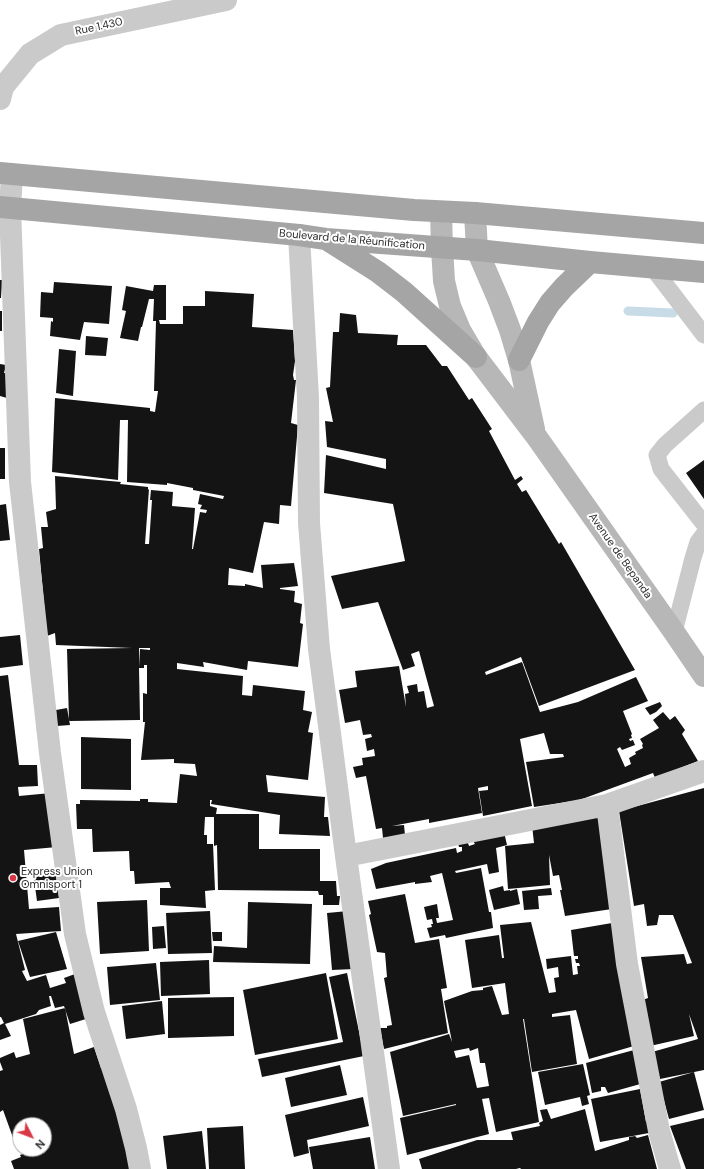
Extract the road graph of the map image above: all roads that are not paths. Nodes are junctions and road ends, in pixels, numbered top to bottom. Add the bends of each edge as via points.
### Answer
1 (226, 0) edge
2 (1, 91) edge
3 (6, 174) edge
4 (5, 208) edge
5 (441, 212) junction
6 (475, 213) junction
7 (704, 233) edge
8 (298, 235) junction
9 (326, 239) junction
10 (442, 248) junction
11 (477, 250) junction
12 (590, 262) junction
13 (652, 267) junction
14 (704, 272) edge
15 (704, 335) edge
16 (476, 357) junction
17 (519, 360) junction
18 (704, 410) edge
19 (536, 436) junction
20 (704, 524) edge
21 (704, 534) edge
22 (674, 632) junction
23 (704, 676) edge
24 (704, 771) edge
25 (607, 805) junction
26 (346, 856) junction
27 (140, 1169) edge
28 (390, 1169) edge
29 (670, 1169) edge

1 - 2 street, Rue 1.430 via 61,35 30,54
3 - 4 street
3 - 5 main road
4 - 8 main road, Boulevard de la Réunification
4 - 27 street via 20,482 75,934 94,1012 126,1109
5 - 6 main road
5 - 10 main road, Avenue de Bepanda
6 - 7 main road
6 - 11 main road
8 - 9 main road, Boulevard de la Réunification
8 - 26 street via 308,397 310,530 319,649
9 - 10 main road, Boulevard de la Réunification
9 - 16 main road via 404,292
10 - 11 main road, Boulevard de la Réunification
10 - 16 main road, Avenue de Bepanda via 444,282 450,306
11 - 12 main road, Boulevard de la Réunification
11 - 17 main road, Avenue de Bepanda via 499,301
12 - 13 main road, Boulevard de la Réunification
12 - 17 main road via 550,303
13 - 14 main road, Boulevard de la Réunification
13 - 15 lane
16 - 19 main road, Avenue de Bepanda
17 - 19 main road, Avenue de Bepanda
18 - 20 lane via 657,455 661,469
19 - 22 main road, Avenue de Bepanda
21 - 22 lane via 698,542 693,558
22 - 23 main road, Avenue de Bepanda
24 - 25 street
25 - 26 street
25 - 29 street via 627,964 659,1131
26 - 28 street

